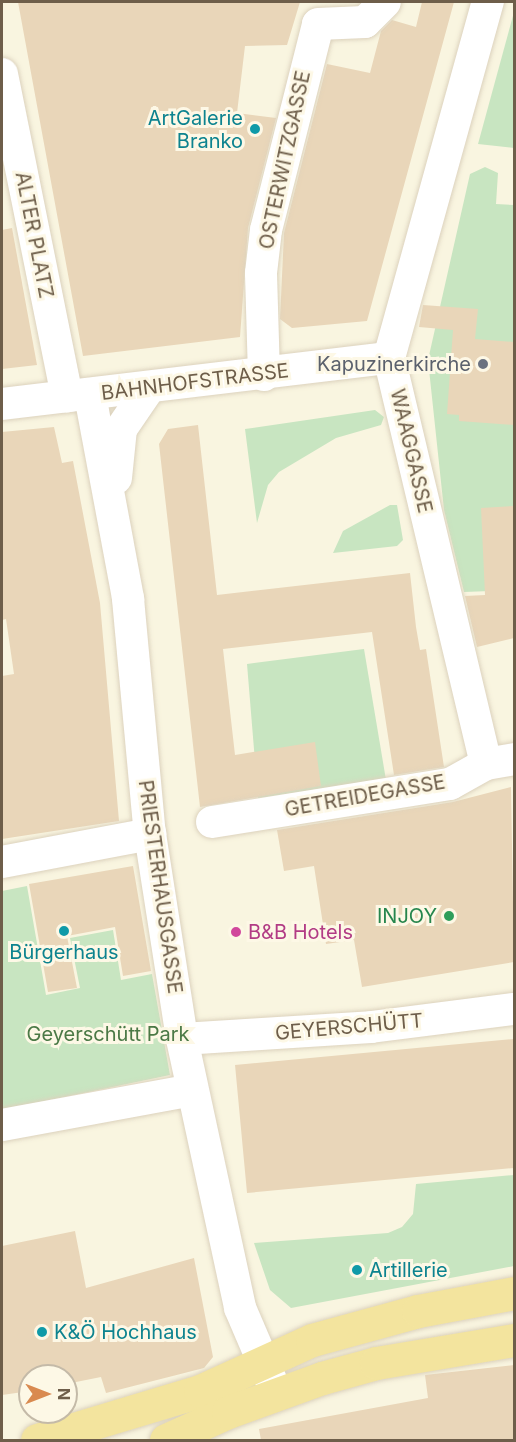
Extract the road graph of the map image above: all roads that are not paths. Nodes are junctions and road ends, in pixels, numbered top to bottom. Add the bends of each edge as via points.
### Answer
1 (385, 2) edge
2 (488, 2) edge
3 (314, 13) edge
4 (2, 74) edge
5 (389, 358) junction
6 (264, 375) junction
7 (149, 388) junction
8 (78, 396) junction
9 (2, 404) edge
10 (112, 512) junction
11 (500, 761) edge
12 (213, 822) dead end
13 (150, 834) junction
14 (2, 862) edge
15 (514, 1009) edge
16 (182, 1039) junction
17 (192, 1090) junction
18 (2, 1125) edge
19 (514, 1293) edge
20 (514, 1340) edge
21 (261, 1361) junction
22 (278, 1393) junction
23 (178, 1437) edge
24 (42, 1440) edge

1 - 3 street, OSTERWITZGASSE via 365,22
2 - 5 street, WAAGGASSE
3 - 6 street, OSTERWITZGASSE via 266,230 261,273
4 - 8 street, ALTER PLATZ
5 - 6 street, BAHNHOFSTRASSE
5 - 11 street, WAAGGASSE
6 - 7 street, BAHNHOFSTRASSE
7 - 8 street, BAHNHOFSTRASSE
7 - 10 street, PRIESTERHAUSGASSE via 121,429
8 - 9 street, BAHNHOFSTRASSE
8 - 10 street, PRIESTERHAUSGASSE
10 - 13 street, PRIESTERHAUSGASSE via 128,599
11 - 12 street, GETREIDEGASSE via 450,783
13 - 14 street
13 - 16 street, PRIESTERHAUSGASSE
15 - 16 street, GEYERSCHÜTT via 371,1027
16 - 17 street, PRIESTERHAUSGASSE
17 - 18 street
17 - 21 street, PRIESTERHAUSGASSE via 240,1308
19 - 21 main road via 397,1317 312,1340
20 - 22 main road via 376,1363
21 - 22 street, PRIESTERHAUSGASSE
21 - 24 main road via 200,1391
22 - 23 main road

